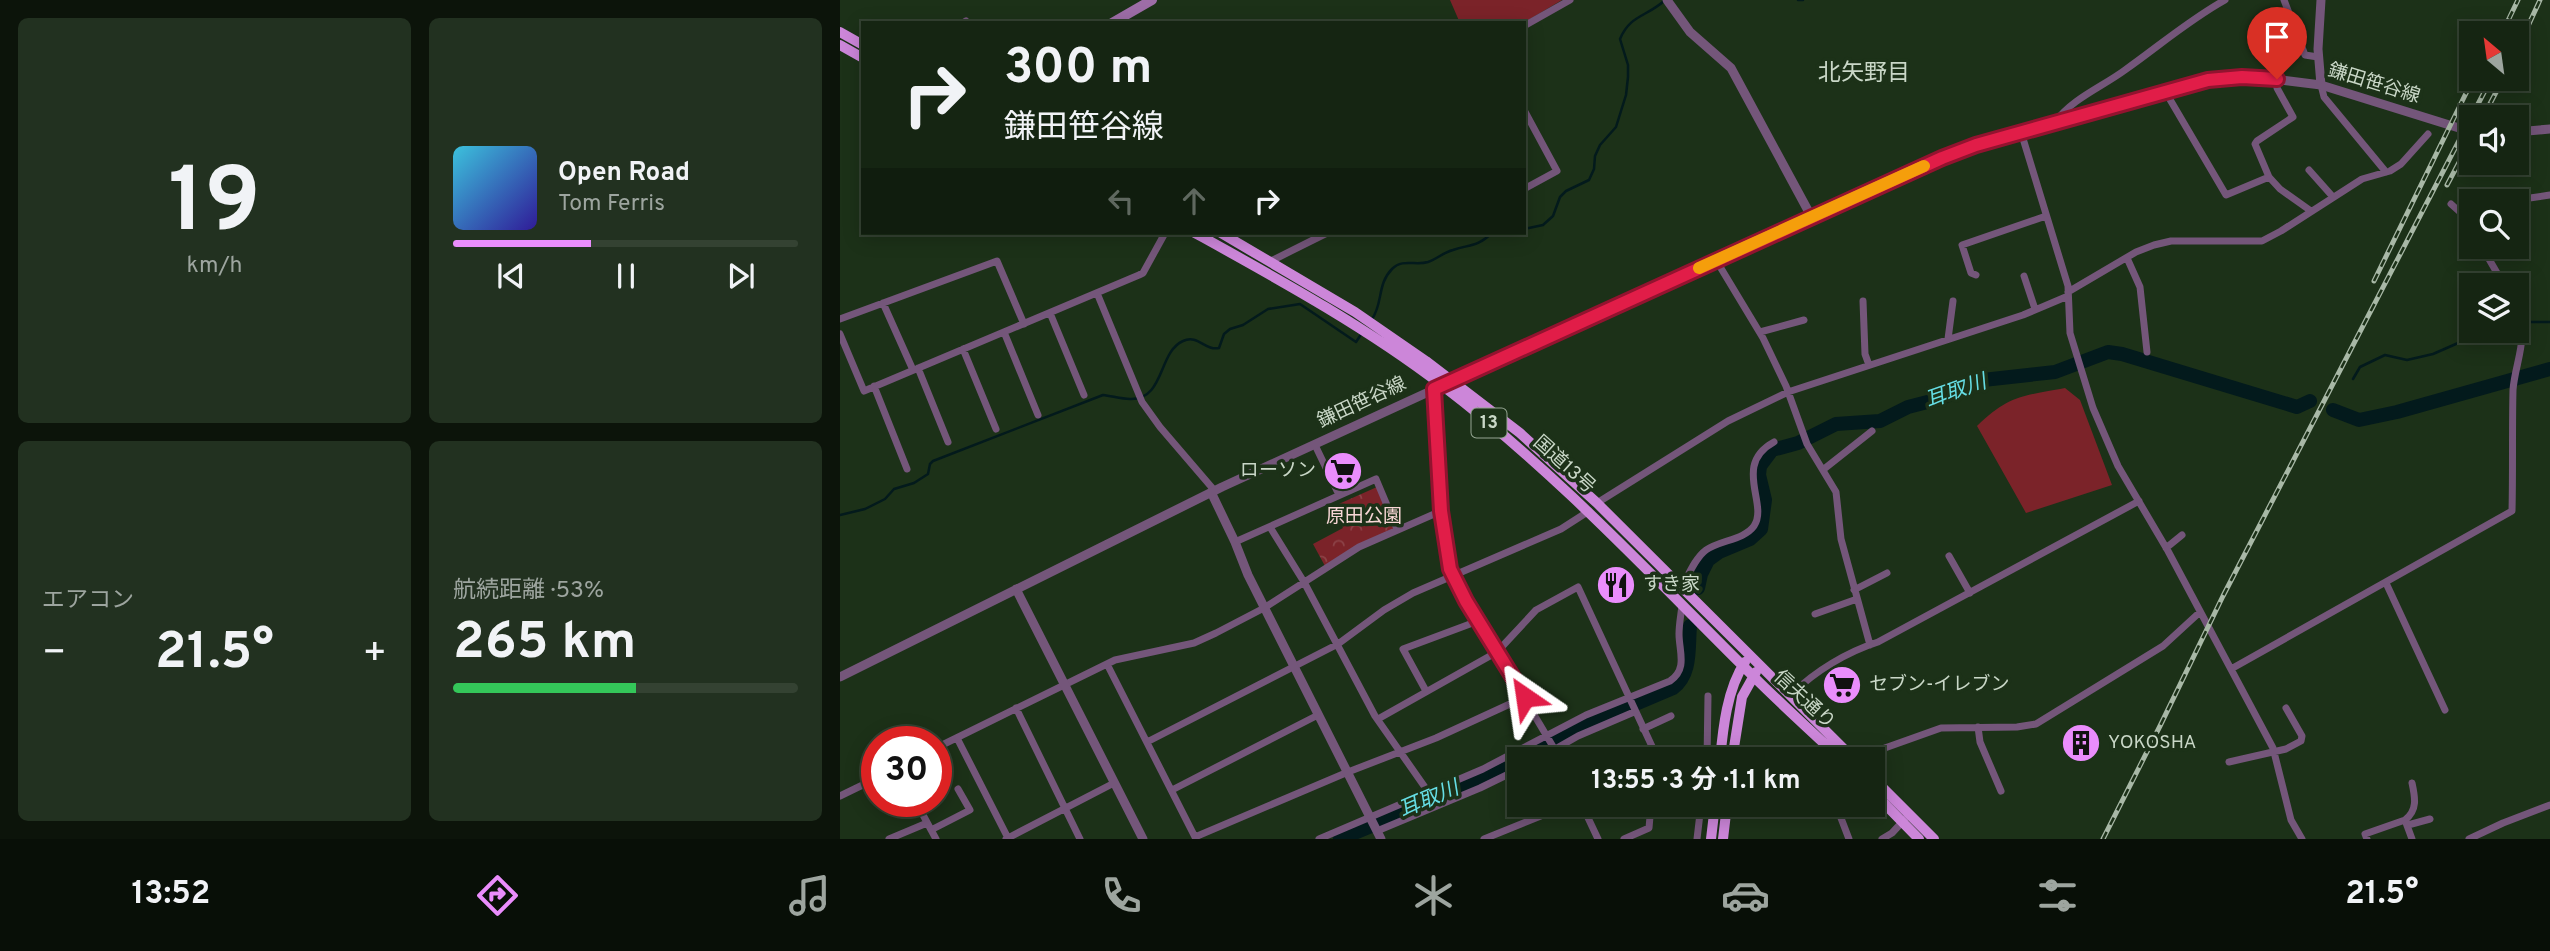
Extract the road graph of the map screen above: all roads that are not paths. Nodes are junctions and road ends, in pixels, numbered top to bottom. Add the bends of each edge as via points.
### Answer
1 (1152, 0) edge
2 (1570, 0) edge
3 (1667, 0) edge
4 (2202, 0) edge
5 (2225, 0) edge
6 (2284, 0) edge
7 (2321, 0) edge
8 (2209, 9) junction
9 (1115, 21) edge
10 (1526, 25) edge
11 (840, 32) edge
12 (861, 44) edge
13 (840, 45) edge
14 (861, 57) edge
15 (2318, 57) junction
16 (2277, 79) junction
17 (2321, 85) junction
18 (2165, 91) junction
19 (1526, 114) edge
20 (2055, 122) junction
21 (1533, 127) junction
22 (2459, 128) edge
23 (2550, 129) edge
24 (1526, 131) edge
25 (2529, 131) edge
26 (2021, 132) junction
27 (2428, 134) dead end
28 (2309, 170) dead end
29 (2386, 172) junction
30 (2269, 177) junction
31 (1526, 187) edge
32 (2550, 195) edge
33 (2333, 197) junction
34 (2529, 198) edge
35 (2451, 204) dead end
36 (2311, 211) junction
37 (2459, 211) edge
38 (1811, 216) junction
39 (2046, 216) junction
40 (1164, 235) edge
41 (1198, 235) edge
42 (1225, 235) edge
43 (1323, 235) edge
44 (2127, 258) junction
45 (1716, 260) junction
46 (1271, 261) junction
47 (1976, 275) dead end
48 (2024, 276) dead end
49 (1097, 293) junction
50 (2068, 294) junction
51 (1863, 300) dead end
52 (1952, 301) dead end
53 (883, 303) junction
54 (2035, 309) junction
55 (1049, 313) junction
56 (840, 319) edge
57 (1804, 320) dead end
58 (1024, 324) junction
59 (1004, 332) junction
60 (1760, 332) junction
61 (840, 334) edge
62 (1948, 339) junction
63 (2522, 343) edge
64 (963, 349) junction
65 (2147, 352) dead end
66 (1869, 365) junction
67 (915, 369) junction
68 (1443, 385) junction
69 (874, 386) junction
70 (1788, 392) junction
71 (1084, 395) dead end
72 (1038, 415) dead end
73 (996, 429) dead end
74 (1872, 431) dead end
75 (948, 442) dead end
76 (1774, 442) dead end
77 (1315, 445) junction
78 (907, 469) dead end
79 (1824, 469) junction
80 (1212, 491) junction
81 (1339, 495) junction
82 (2139, 501) junction
83 (1593, 507) junction
84 (1441, 511) junction
85 (1270, 527) junction
86 (1397, 529) junction
87 (2182, 535) dead end
88 (1235, 542) junction
89 (2167, 549) junction
90 (1949, 556) dead end
91 (1887, 573) dead end
92 (1452, 574) junction
93 (1304, 582) junction
94 (2386, 583) junction
95 (1682, 587) junction
96 (1016, 589) junction
97 (1970, 593) junction
98 (1856, 594) junction
99 (1682, 605) junction
100 (1264, 608) junction
101 (2200, 612) junction
102 (1815, 614) dead end
103 (1478, 621) junction
104 (1338, 644) junction
105 (1870, 645) junction
106 (1497, 652) junction
107 (1751, 654) junction
108 (1107, 664) junction
109 (1761, 664) junction
110 (1742, 665) junction
111 (1294, 667) junction
112 (2231, 669) junction
113 (1753, 676) junction
114 (840, 677) edge
115 (1063, 684) junction
116 (1426, 691) junction
117 (1791, 694) junction
118 (1709, 696) dead end
119 (1525, 697) junction
120 (1631, 705) junction
121 (1016, 708) junction
122 (2286, 708) dead end
123 (2445, 710) dead end
124 (1318, 715) junction
125 (1671, 716) dead end
126 (1378, 719) junction
127 (1978, 727) junction
128 (1643, 729) junction
129 (1548, 735) junction
130 (957, 738) junction
131 (952, 740) edge
132 (1147, 742) junction
133 (1554, 747) edge
134 (1557, 747) edge
135 (1651, 747) edge
136 (1709, 747) edge
137 (1721, 747) edge
138 (1734, 747) edge
139 (1828, 747) edge
140 (1843, 747) edge
141 (1885, 748) edge
142 (1400, 751) junction
143 (2274, 751) junction
144 (2229, 762) dead end
145 (1348, 772) junction
146 (1507, 775) edge
147 (1114, 783) junction
148 (2412, 783) dead end
149 (861, 786) edge
150 (958, 789) dead end
151 (1172, 790) junction
152 (2001, 791) dead end
153 (1429, 793) junction
154 (1885, 793) edge
155 (840, 796) edge
156 (1885, 801) edge
157 (2550, 805) edge
158 (1065, 810) junction
159 (924, 817) edge
160 (1538, 817) edge
161 (1588, 817) edge
162 (1650, 817) edge
163 (1700, 817) edge
164 (1714, 817) edge
165 (1726, 817) edge
166 (1841, 817) edge
167 (1906, 818) junction
168 (2430, 819) dead end
169 (2407, 822) junction
170 (929, 827) junction
171 (1375, 827) edge
172 (1196, 838) edge
173 (2473, 838) edge
174 (889, 839) edge
175 (936, 839) edge
176 (1007, 839) edge
177 (1080, 839) edge
178 (1143, 839) edge
179 (1319, 839) edge
180 (1484, 839) edge
181 (1598, 839) edge
182 (1624, 839) edge
183 (1697, 839) edge
184 (1712, 839) edge
185 (1723, 839) edge
186 (1849, 839) edge
187 (1882, 839) edge
188 (1919, 839) edge
189 (1934, 839) edge
190 (2302, 839) edge
191 (2367, 839) edge
192 (2412, 839) edge

1 - 9 main road
2 - 10 street
3 - 38 street via 1683,25 1731,68
4 - 8 street
5 - 8 street
6 - 15 street via 2305,55
7 - 15 street
8 - 20 street via 2066,108
11 - 12 highway
13 - 14 highway
15 - 17 street
16 - 17 street, 鎌田笹谷線
16 - 18 street, 鎌田笹谷線 via 2225,78
16 - 30 street via 2293,117 2255,144
17 - 22 street, 鎌田笹谷線
17 - 29 street via 2324,97
18 - 20 street, 鎌田笹谷線
18 - 30 street via 2226,195
19 - 21 street
20 - 26 street, 鎌田笹谷線
21 - 24 street
21 - 31 street via 1557,171
23 - 25 street
26 - 38 street, 鎌田笹谷線 via 1942,158
26 - 39 street
27 - 29 street via 2412,155
28 - 33 street
29 - 33 street via 2362,179
30 - 36 street
32 - 34 street
33 - 36 street
35 - 37 street
36 - 44 street via 2262,241 2171,241
38 - 45 street, 鎌田笹谷線
39 - 47 street via 1962,244 1971,273
39 - 50 street
40 - 49 street via 1143,273
41 - 68 highway, 国道13号 / 13 via 1354,324
42 - 46 highway, 国道13号 / 13
43 - 46 street
44 - 50 street
44 - 65 street via 2140,287
45 - 60 street
45 - 68 street, 鎌田笹谷線
46 - 68 highway, 国道13号 / 13 via 1354,312
48 - 54 street
49 - 55 street
49 - 80 street via 1142,402
50 - 54 street
50 - 82 street via 2070,333 2093,408
51 - 66 street
52 - 62 street
53 - 56 street
53 - 58 street via 997,261
53 - 67 street
54 - 62 street
55 - 58 street
55 - 71 street
57 - 60 street
58 - 59 street
59 - 64 street
59 - 72 street
60 - 70 street
61 - 69 street via 864,391
62 - 66 street
63 - 94 street via 2514,387 2512,511
64 - 67 street
64 - 73 street
66 - 70 street
67 - 69 street
67 - 75 street
68 - 77 street, 鎌田笹谷線
68 - 83 highway, 国道13号 / 13
68 - 84 street
69 - 78 street
70 - 79 street via 1807,443
70 - 83 street via 1728,421
74 - 79 street
76 - 95 street via 1762,450 1755,463 1754,525 1705,551
77 - 80 street, 鎌田笹谷線
77 - 81 street
79 - 98 street via 1836,492 1841,539
80 - 88 street
80 - 96 street, 鎌田笹谷線
81 - 85 street
81 - 86 street via 1376,479
82 - 89 street
82 - 97 street
83 - 92 street via 1561,529
83 - 95 highway, 国道13号 / 13
83 - 99 highway, 国道13号 / 13
84 - 86 street
84 - 92 street
85 - 88 street
85 - 93 street
86 - 93 street
87 - 89 street
88 - 100 street
89 - 101 street
90 - 97 street
91 - 98 street
92 - 103 street
92 - 104 street via 1392,605
93 - 100 street
93 - 104 street
94 - 112 street
94 - 123 street
95 - 107 highway, 国道13号 / 13
96 - 114 street, 鎌田笹谷線
96 - 115 street
97 - 105 street
98 - 102 street
98 - 105 street
99 - 110 highway, 国道13号 / 13
99 - 120 street via 1679,672
100 - 108 street via 1194,643
100 - 111 street
101 - 112 street
101 - 127 street via 2163,646 2043,721 2017,727
103 - 106 street
103 - 116 street via 1403,649
104 - 111 street
104 - 126 street
105 - 117 street via 1807,679
106 - 116 street
106 - 119 street
106 - 120 street via 1536,610 1578,587
107 - 109 highway, 信夫通り / 13
107 - 110 highway
108 - 115 street
108 - 132 street
109 - 113 highway
109 - 117 highway, 信夫通り / 13
110 - 113 highway, 信夫通り / 13
110 - 137 highway
111 - 124 street
111 - 132 street
112 - 143 street
113 - 138 highway via 1742,697
113 - 139 highway, 信夫通り / 13
115 - 121 street
115 - 147 street
116 - 126 street
117 - 140 highway, 信夫通り / 13
118 - 136 street
119 - 129 street
119 - 142 street
120 - 128 street
120 - 129 street
120 - 134 street
121 - 130 street
121 - 158 street
122 - 143 street via 2301,741
124 - 145 street
124 - 151 street
125 - 128 street
126 - 142 street
127 - 141 street via 1941,728
127 - 152 street
128 - 135 street
129 - 133 street
129 - 153 street
130 - 131 street
130 - 176 street
132 - 151 street
142 - 145 street
142 - 153 street
143 - 144 street
143 - 190 street via 2291,820
145 - 171 street
145 - 172 street
146 - 171 street
147 - 158 street
147 - 178 street
148 - 169 street via 2415,803
149 - 155 street
150 - 170 street via 970,810
151 - 172 street
153 - 171 street
154 - 167 highway
156 - 167 highway
157 - 173 street
158 - 176 street
158 - 177 street
159 - 170 street
160 - 180 street
161 - 181 street
162 - 182 street via 1649,828
163 - 183 street
164 - 184 highway
165 - 185 highway
166 - 186 street
167 - 187 street
167 - 188 highway
167 - 189 highway
168 - 169 street
169 - 191 street via 2365,834
169 - 192 street
170 - 174 street
170 - 175 street
171 - 179 street

